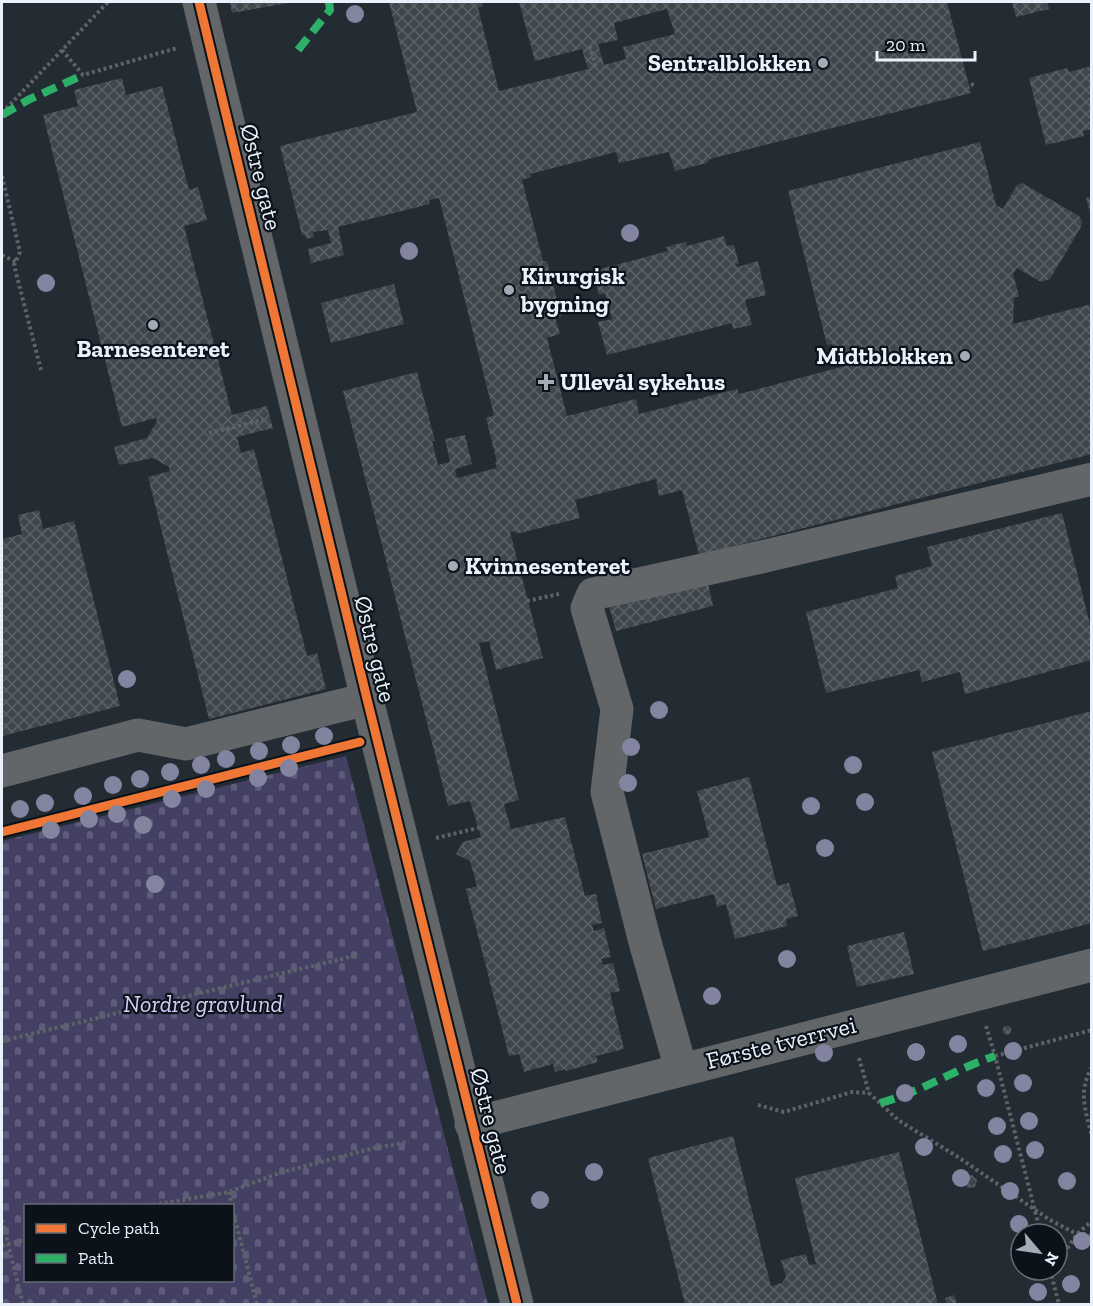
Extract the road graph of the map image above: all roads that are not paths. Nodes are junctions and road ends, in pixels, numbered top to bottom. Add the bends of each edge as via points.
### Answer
1 (199, 2) edge
2 (1092, 479) edge
3 (367, 699) junction
4 (2, 771) edge
5 (1092, 965) edge
6 (681, 1069) junction
7 (471, 1124) junction
8 (517, 1305) edge

1 - 3 street, Østre gate
2 - 6 street via 593,594 587,608 617,709 607,792
3 - 4 street via 186,744 138,735
3 - 7 street, Østre gate
5 - 6 street, Første tverrvei
6 - 7 street, Første tverrvei
7 - 8 street, Østre gate

